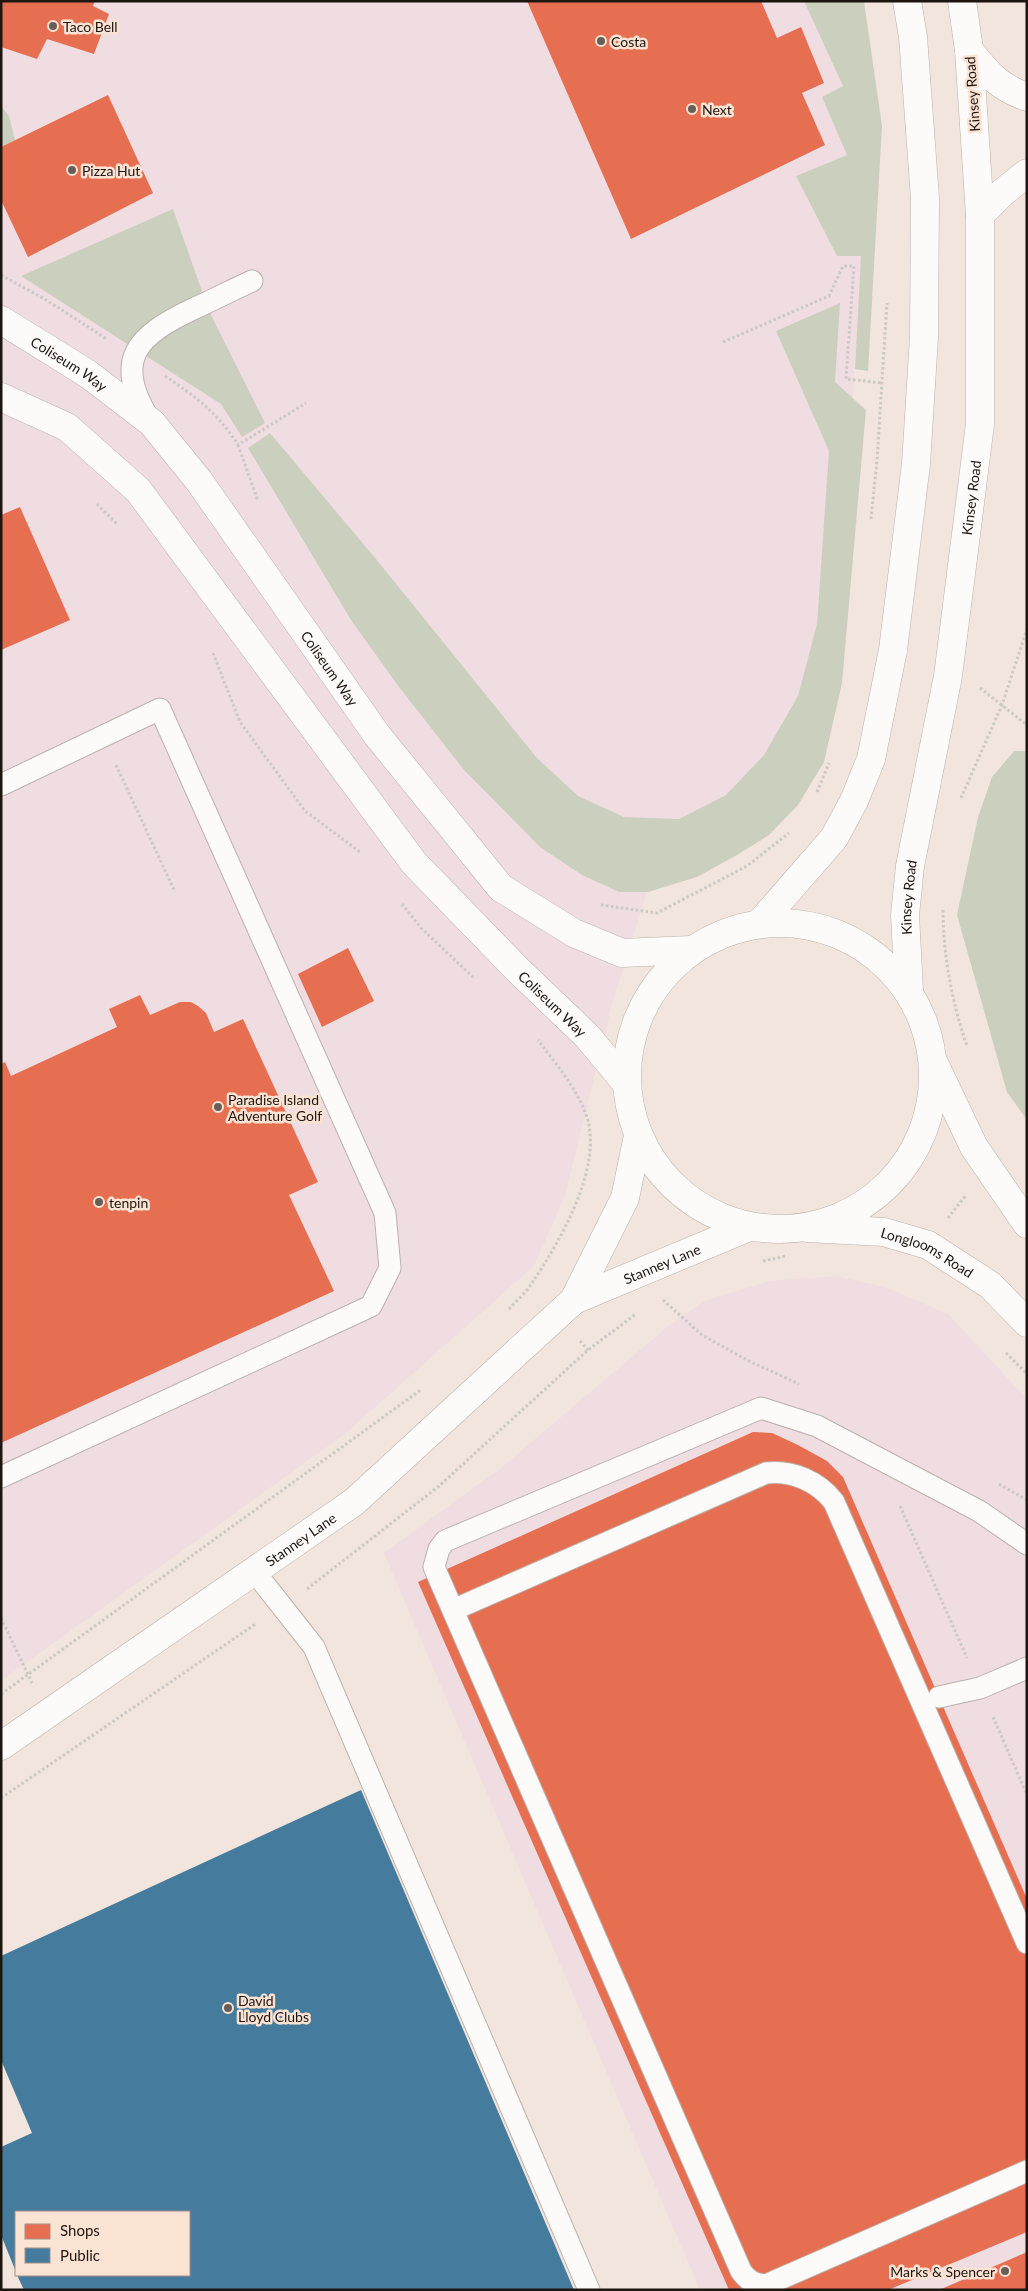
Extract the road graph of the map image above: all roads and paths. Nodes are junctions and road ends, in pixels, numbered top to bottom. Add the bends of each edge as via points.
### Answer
1 (907, 1) edge
2 (962, 1) edge
3 (969, 50) junction
4 (1027, 97) edge
5 (1027, 173) edge
6 (980, 215) junction
7 (1, 275) edge
8 (252, 281) dead end
9 (887, 296) dead end
10 (1, 320) edge
11 (723, 342) dead end
12 (114, 343) dead end
13 (160, 373) dead end
14 (883, 383) junction
15 (1, 397) edge
16 (306, 403) dead end
17 (152, 423) junction
18 (238, 445) junction
19 (92, 498) dead end
20 (260, 506) dead end
21 (119, 526) dead end
22 (870, 529) dead end
23 (1027, 629) edge
24 (210, 646) dead end
25 (948, 676) junction
26 (1002, 705) junction
27 (1027, 725) edge
28 (103, 736) junction
29 (832, 756) dead end
30 (1, 785) edge
31 (814, 798) dead end
32 (960, 801) dead end
33 (834, 838) junction
34 (366, 859) dead end
35 (175, 892) dead end
36 (397, 898) dead end
37 (595, 904) dead end
38 (943, 908) dead end
39 (760, 923) junction
40 (690, 950) junction
41 (478, 982) dead end
42 (909, 991) junction
43 (534, 1035) dead end
44 (970, 1053) dead end
45 (933, 1061) junction
46 (626, 1083) junction
47 (638, 1136) junction
48 (988, 1166) junction
49 (1027, 1224) edge
50 (748, 1227) junction
51 (807, 1228) junction
52 (928, 1246) junction
53 (790, 1256) dead end
54 (754, 1263) dead end
55 (667, 1293) dead end
56 (658, 1297) dead end
57 (574, 1300) junction
58 (643, 1309) dead end
59 (504, 1314) dead end
60 (1027, 1323) edge
61 (999, 1345) dead end
62 (1027, 1374) edge
63 (424, 1387) dead end
64 (906, 1474) junction
65 (1, 1477) edge
66 (1027, 1544) edge
67 (254, 1571) junction
68 (320, 1580) dead end
69 (453, 1610) junction
70 (1, 1618) edge
71 (246, 1630) dead end
72 (1027, 1668) edge
73 (28, 1676) junction
74 (980, 1688) junction
75 (1, 1694) edge
76 (939, 1697) dead end
77 (48, 1715) junction
78 (1, 1746) edge
79 (1027, 1795) edge
80 (1, 1798) edge
81 (1027, 1943) edge
82 (1027, 2172) edge
83 (589, 2290) edge

1 - 33 main road via 913,37 925,198 924,337 916,464 893,650 880,721 871,759
2 - 3 main road, Kinsey Road
3 - 4 main road via 992,78 1012,92
3 - 6 main road, Kinsey Road
5 - 6 main road
6 - 25 main road, Kinsey Road via 980,424
7 - 12 path
8 - 17 lane via 163,323 138,347 132,374 141,406
9 - 14 path
10 - 17 main road, Coliseum Way via 88,374
11 - 14 path via 830,296 843,266 854,266 846,379
13 - 18 path via 204,403
14 - 22 path
15 - 46 main road, Coliseum Way via 68,427 138,490 414,862 587,1036
16 - 18 path
17 - 40 main road, Coliseum Way via 199,481 377,735 501,888 574,933 622,953
18 - 20 path
19 - 21 path
23 - 26 path
24 - 34 path via 240,722 299,804
25 - 26 path via 978,686
25 - 42 main road, Kinsey Road via 910,866 905,916
26 - 27 path
26 - 32 path
28 - 30 lane
28 - 35 path
28 - 65 lane via 160,709 385,1213 390,1268 371,1306
29 - 31 path
33 - 37 path via 800,825 746,866 657,913
33 - 39 main road
36 - 41 path via 421,928
38 - 44 path via 954,998
39 - 40 main road via 726,932
39 - 42 main road via 804,924 844,936 877,956
40 - 46 main road via 662,976 636,1022
42 - 45 main road via 924,1022
43 - 59 path via 582,1103 590,1140 588,1164 561,1235 531,1285
45 - 48 main road via 974,1146
45 - 51 main road via 928,1116 903,1168 867,1203
46 - 47 main road
47 - 50 main road via 666,1180 702,1209
47 - 57 main road, Stanney Lane via 626,1198
48 - 49 main road
48 - 52 path
50 - 51 main road via 773,1230
50 - 57 main road, Stanney Lane
51 - 52 main road, Longlooms Road via 884,1232
52 - 60 main road, Longlooms Road via 990,1285
53 - 54 path
55 - 56 path
57 - 67 main road, Stanney Lane via 354,1502
58 - 68 path via 588,1350 439,1486
61 - 62 path
63 - 73 path
64 - 66 lane via 979,1511
64 - 69 lane via 816,1426 761,1408 445,1541 439,1548 434,1567
64 - 74 path via 896,1496
67 - 77 main road, Stanney Lane
67 - 83 lane via 314,1647
69 - 81 lane via 766,1472 781,1471 814,1484 827,1492 834,1502
69 - 82 lane via 747,2280 766,2285
70 - 73 path
71 - 80 path
72 - 74 lane
73 - 75 path
73 - 77 path
74 - 76 lane
74 - 79 path
77 - 78 main road, Stanney Lane

